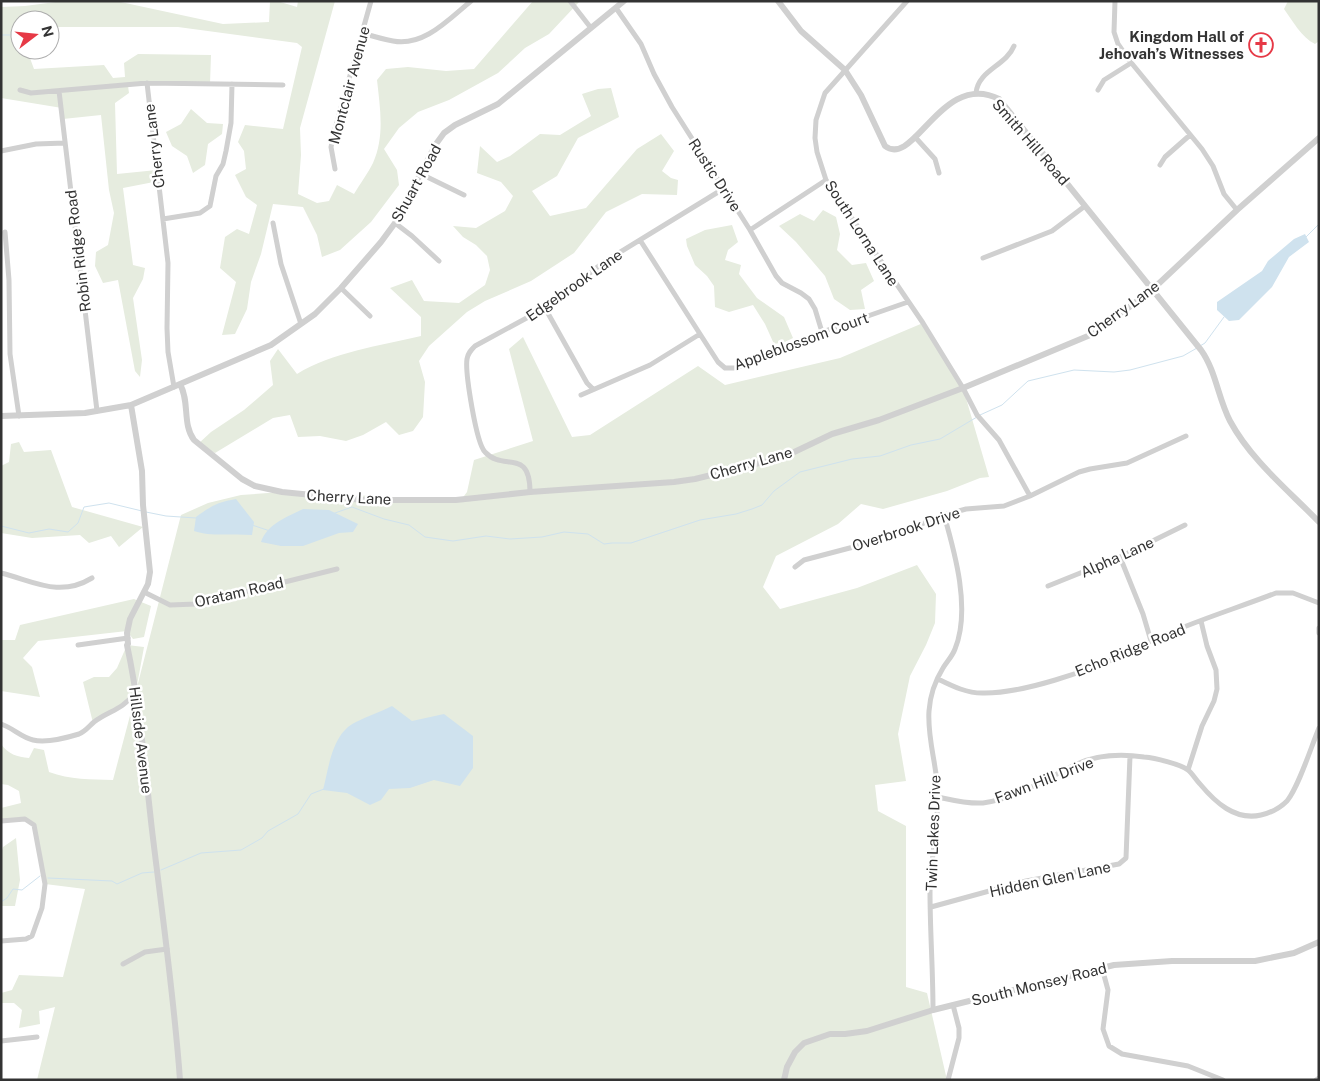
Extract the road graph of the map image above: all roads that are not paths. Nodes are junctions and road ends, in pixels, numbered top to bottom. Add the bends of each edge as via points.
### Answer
1 (370, 1) edge
2 (471, 1) edge
3 (570, 1) edge
4 (624, 1) edge
5 (778, 1) edge
6 (907, 1) edge
7 (1115, 1) edge
8 (616, 8) junction
9 (591, 28) junction
10 (362, 33) junction
11 (1014, 46) dead end
12 (1131, 63) junction
13 (845, 70) junction
14 (147, 83) junction
15 (232, 84) junction
16 (283, 85) dead end
17 (20, 90) dead end
18 (1098, 90) dead end
19 (59, 91) junction
20 (976, 93) junction
21 (1190, 135) junction
22 (915, 137) junction
23 (1319, 138) edge
24 (65, 143) junction
25 (1, 150) edge
26 (1160, 165) dead end
27 (335, 169) dead end
28 (939, 173) dead end
29 (421, 174) junction
30 (826, 180) junction
31 (723, 189) junction
32 (464, 196) dead end
33 (1085, 206) junction
34 (1238, 210) junction
35 (163, 219) junction
36 (273, 223) dead end
37 (395, 223) junction
38 (750, 230) junction
39 (5, 232) dead end
40 (640, 240) junction
41 (983, 258) dead end
42 (438, 261) dead end
43 (340, 288) junction
44 (1153, 289) junction
45 (908, 302) junction
46 (545, 308) junction
47 (370, 316) dead end
48 (301, 324) junction
49 (822, 332) junction
50 (700, 334) junction
51 (177, 385) junction
52 (963, 388) junction
53 (593, 389) junction
54 (581, 395) dead end
55 (131, 405) junction
56 (97, 411) junction
57 (1, 416) edge
58 (19, 416) junction
59 (1186, 436) dead end
60 (530, 492) junction
61 (1030, 496) junction
62 (944, 515) junction
63 (1319, 522) edge
64 (1184, 525) dead end
65 (1120, 557) junction
66 (795, 567) dead end
67 (337, 568) dead end
68 (1, 573) edge
69 (92, 578) dead end
70 (1048, 586) dead end
71 (144, 592) junction
72 (1319, 603) edge
73 (1201, 621) junction
74 (1319, 628) edge
75 (1319, 633) edge
76 (128, 638) junction
77 (1151, 640) junction
78 (78, 644) dead end
79 (938, 679) junction
80 (135, 693) junction
81 (1, 724) edge
82 (1319, 728) edge
83 (1130, 756) junction
84 (1188, 770) junction
85 (938, 797) junction
86 (1, 821) edge
87 (931, 907) junction
88 (1, 941) edge
89 (1319, 942) edge
90 (166, 949) junction
91 (123, 964) dead end
92 (1102, 968) junction
93 (953, 1005) junction
94 (933, 1010) junction
95 (37, 1037) dead end
96 (1, 1041) edge
97 (180, 1080) edge
98 (784, 1080) edge
99 (948, 1080) edge
100 (1223, 1080) edge

1 - 10 street, Montclair Avenue
2 - 10 street via 418,39 394,42
3 - 9 street
4 - 8 street, Shuart Road
5 - 13 street, Smith Hill Road via 801,31
6 - 13 street, South Lorna Lane
7 - 12 street via 1114,32
8 - 9 street, Shuart Road
8 - 31 street, Rustic Drive via 641,44 672,107
9 - 29 street, Shuart Road via 498,104 444,133
10 - 27 street, Montclair Avenue via 334,129 331,147
11 - 20 street via 1008,56 980,79
12 - 18 street via 1104,80
12 - 21 street
13 - 22 street, Smith Hill Road via 885,146 900,149
13 - 30 street, South Lorna Lane via 825,93 816,120 817,152
14 - 15 street
14 - 19 street
14 - 35 street, Cherry Lane
15 - 16 street
15 - 35 street via 226,151 216,176 210,206 200,213
17 - 19 street via 31,93
19 - 24 street, Robin Ridge Road
20 - 22 street, Smith Hill Road via 957,98 947,105
20 - 33 street, Smith Hill Road via 999,99
21 - 26 street
21 - 34 street via 1213,166 1224,194
22 - 28 street via 935,159
23 - 34 street, Cherry Lane
24 - 25 street
24 - 56 street, Robin Ridge Road
29 - 32 street
29 - 37 street, Shuart Road
30 - 38 street
30 - 45 street, South Lorna Lane
31 - 38 street, Rustic Drive
31 - 40 street, Edgebrook Lane
33 - 41 street via 1052,231
33 - 44 street, Smith Hill Road
34 - 44 street, Cherry Lane
35 - 51 street, Cherry Lane via 169,278 168,352
36 - 48 street via 281,264
37 - 42 street
37 - 43 street, Shuart Road
38 - 49 street, Rustic Drive via 776,276 809,299
39 - 58 street via 10,354
40 - 46 street, Edgebrook Lane via 604,262
40 - 50 street, Appleblossom Court
43 - 47 street
43 - 48 street, Shuart Road
44 - 52 street, Cherry Lane via 1095,333
44 - 63 street, Smith Hill Road via 1208,360 1223,406 1248,449
45 - 49 street, Appleblossom Court
45 - 52 street, South Lorna Lane
46 - 53 street via 587,384
46 - 60 street, Edgebrook Lane via 475,346 467,358 481,445 491,457 516,463 527,470
48 - 51 street, Shuart Road via 270,345
49 - 50 street, Appleblossom Court via 731,369 718,362
50 - 53 street via 650,365
51 - 55 street, Shuart Road
51 - 60 street, Cherry Lane via 185,396 192,438 255,486 363,500 456,500
52 - 60 street, Cherry Lane via 832,434 790,454 695,479
52 - 61 street, South Lorna Lane via 977,415 1006,451
53 - 54 street
55 - 56 street, Shuart Road
55 - 71 street, Hillside Avenue via 142,471 150,572
56 - 58 street, Shuart Road
57 - 58 street, Shuart Road
59 - 61 street, Overbrook Drive via 1117,466 1079,472
61 - 62 street, Overbrook Drive via 1004,506 966,509
62 - 66 street, Overbrook Drive via 884,539 804,560
62 - 79 street, Twin Lakes Drive via 957,562 961,617 955,649
64 - 65 street, Alpha Lane
65 - 70 street, Alpha Lane
65 - 77 street
67 - 71 street, Oratam Road via 196,604 170,605
68 - 69 street via 57,588
71 - 76 street, Hillside Avenue via 130,619
72 - 73 street, Echo Ridge Road via 1293,593 1276,593
73 - 77 street, Echo Ridge Road
73 - 84 street via 1216,670 1217,689
74 - 75 street
76 - 78 street
76 - 80 street, Hillside Avenue
77 - 79 street, Echo Ridge Road via 1124,654 1061,677 1002,692 982,694
79 - 85 street, Twin Lakes Drive via 928,713
80 - 81 street via 127,704 79,734 38,741
80 - 90 street, Hillside Avenue
82 - 84 street via 1286,802 1259,816 1244,816 1222,806
83 - 84 street, Fawn Hill Drive via 1145,757
83 - 85 street, Fawn Hill Drive via 1113,756 1079,764 998,800 974,803
83 - 87 street, Hidden Glen Lane via 1126,858 1119,864 1026,881
85 - 87 street, Twin Lakes Drive
86 - 88 street via 25,820 34,825 44,884 42,908 32,936
87 - 94 street, Twin Lakes Drive
89 - 92 street, South Monsey Road via 1294,953 1255,961 1172,960 1114,964
90 - 91 street via 145,952
90 - 97 street, Hillside Avenue
92 - 93 street, South Monsey Road
92 - 100 street via 1108,990 1103,1029 1109,1046 1122,1054 1188,1066
93 - 94 street, South Monsey Road
93 - 99 street via 959,1038
94 - 98 street, South Monsey Road via 867,1030 830,1034 804,1043 795,1052
95 - 96 street

